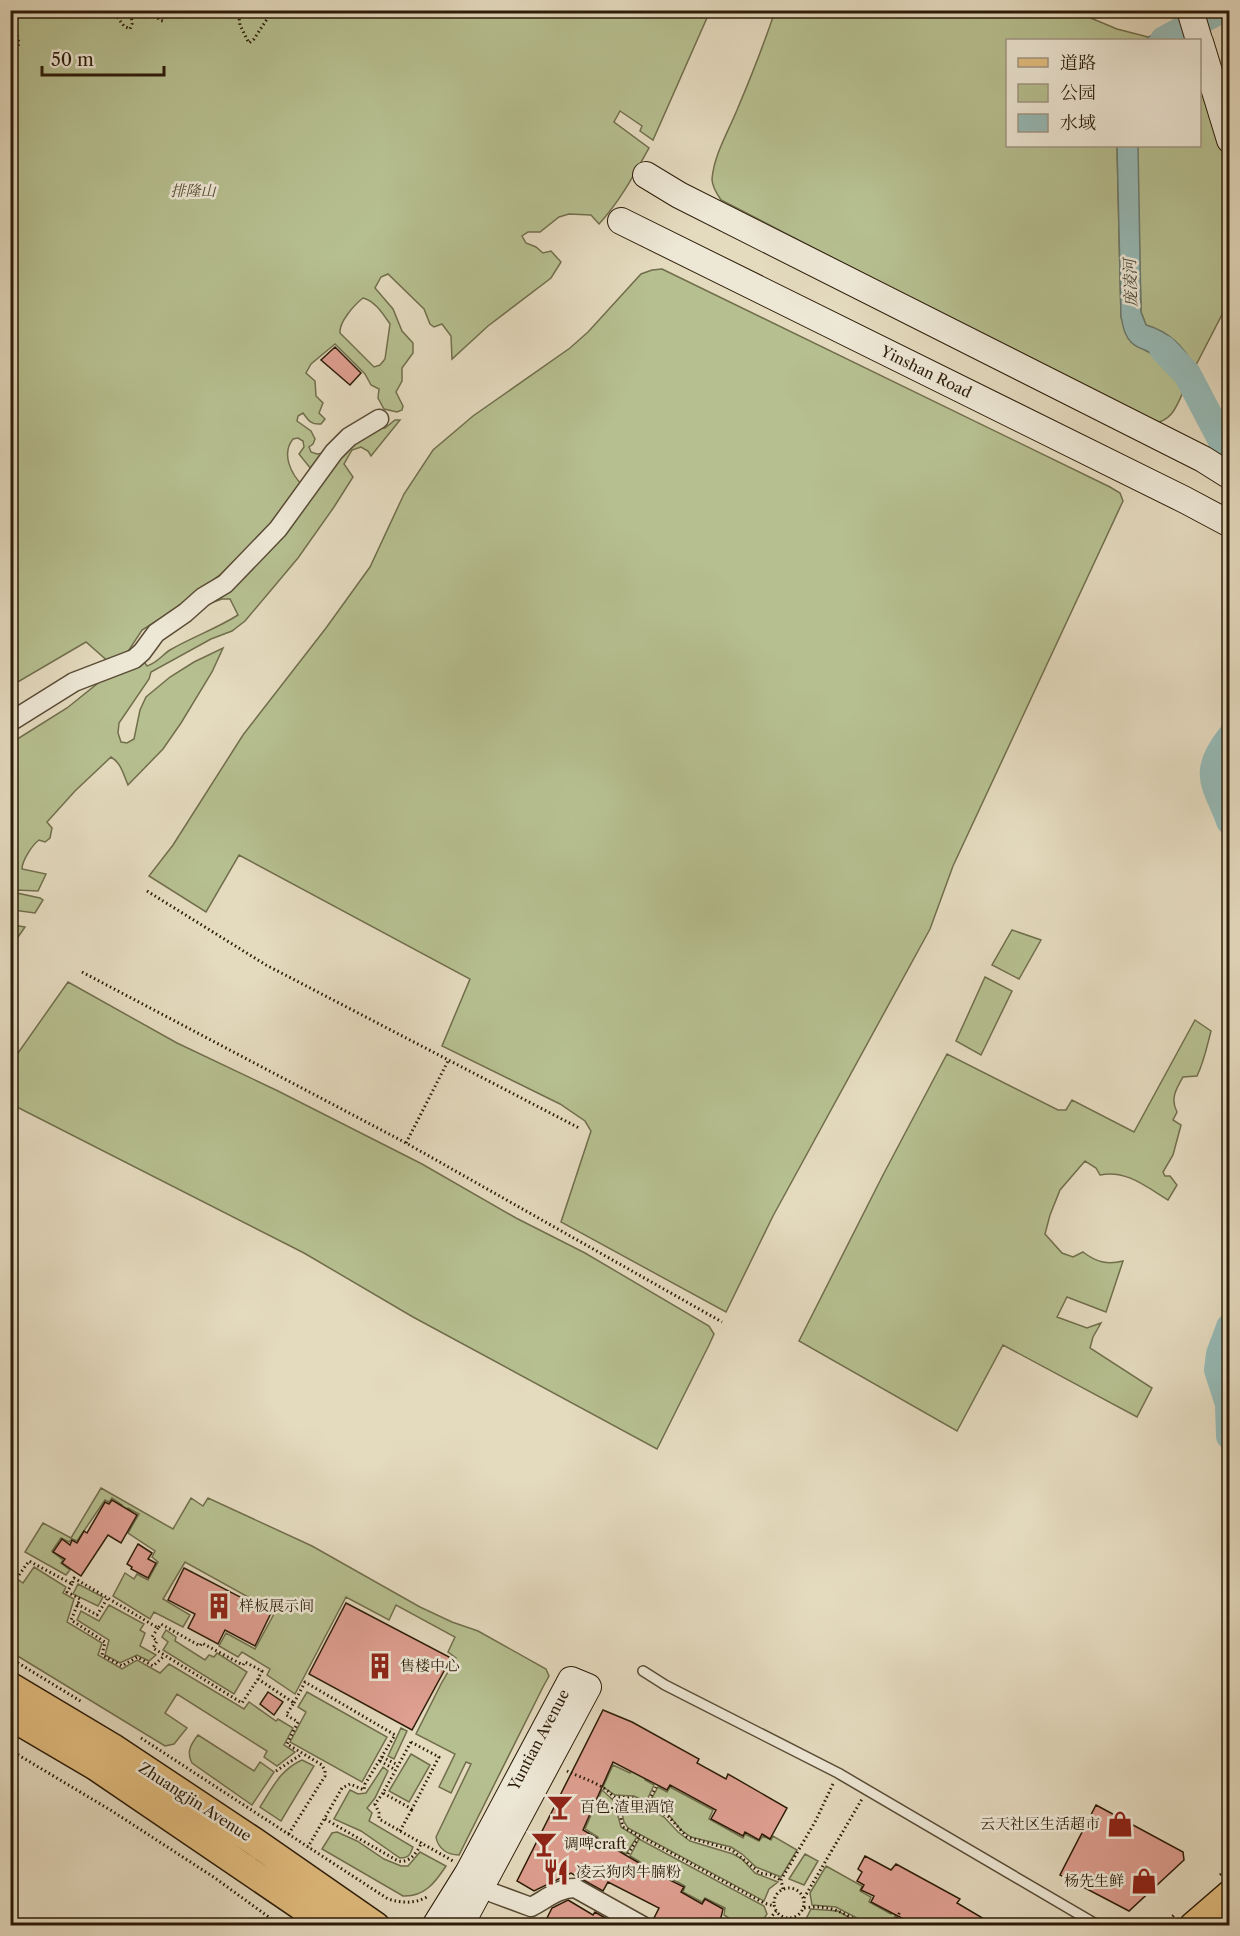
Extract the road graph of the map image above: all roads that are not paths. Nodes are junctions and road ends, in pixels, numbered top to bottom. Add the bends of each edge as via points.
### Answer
1 (1201, 45) edge
2 (1230, 140) edge
3 (646, 176) dead end
4 (621, 221) dead end
5 (379, 419) dead end
6 (1230, 476) edge
7 (1230, 524) edge
8 (10, 722) edge
9 (643, 1671) dead end
10 (10, 1686) edge
11 (10, 1716) edge
12 (493, 1893) dead end
13 (1230, 1894) edge
14 (330, 1926) edge
15 (376, 1926) edge
16 (435, 1926) edge
17 (460, 1926) edge
18 (644, 1926) edge
19 (1099, 1926) edge
20 (1193, 1926) edge

1 - 2 main road
3 - 6 main road
4 - 7 main road, Yinshan Road
5 - 8 street via 349,437 334,452 278,529 225,584 156,633 134,659 74,682
9 - 19 lane via 838,1773
10 - 15 main road, Zhuangjin Avenue via 112,1747
11 - 14 main road, Zhuangjin Avenue via 95,1766
12 - 18 street via 531,1907 566,1888 575,1888
13 - 20 main road
16 - 17 main road, Yuntian Avenue via 468,1873 571,1680 588,1687

